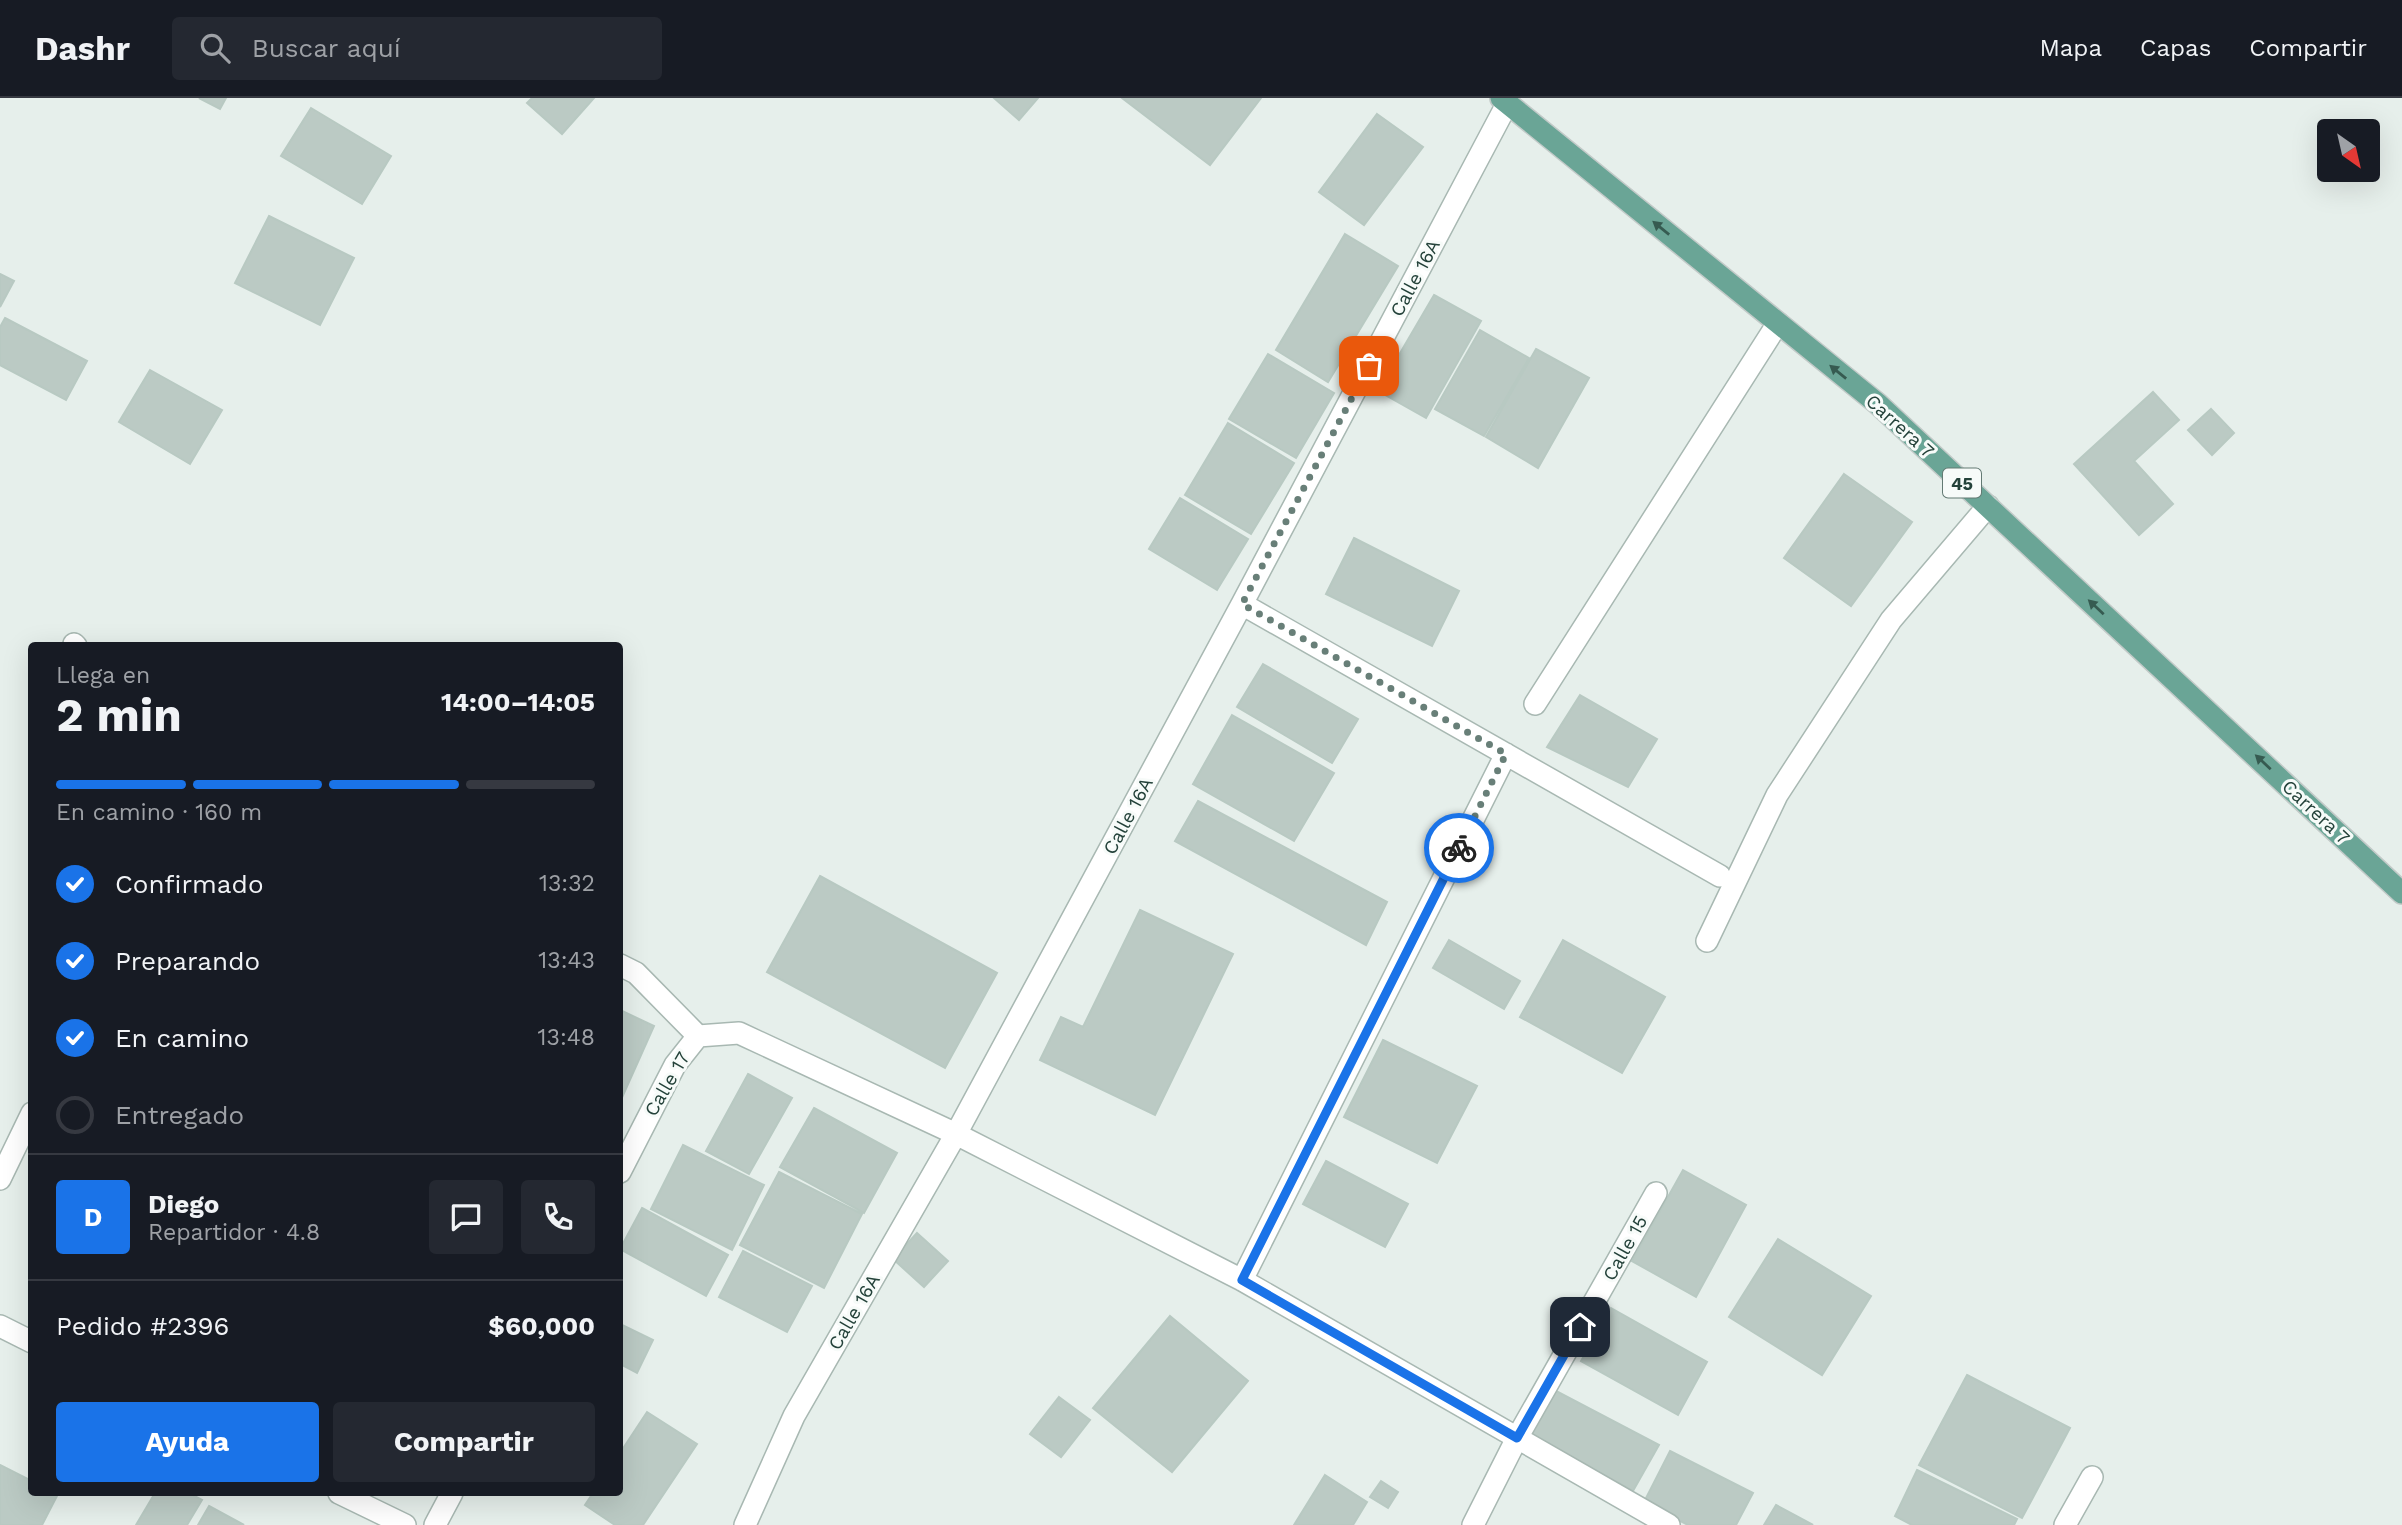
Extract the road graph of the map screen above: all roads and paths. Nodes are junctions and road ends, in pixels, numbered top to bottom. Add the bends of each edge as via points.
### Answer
1 (1504, 101) edge
2 (1778, 323) junction
3 (1988, 506) junction
4 (1242, 604) junction
5 (1535, 704) dead end
6 (1506, 754) junction
7 (1720, 876) dead end
8 (2402, 893) edge
9 (1707, 942) dead end
10 (623, 966) edge
11 (698, 1035) junction
12 (28, 1121) edge
13 (956, 1134) junction
14 (623, 1166) edge
15 (0, 1179) edge
16 (1656, 1193) dead end
17 (1242, 1280) junction
18 (0, 1326) edge
19 (28, 1340) edge
20 (1517, 1438) junction
21 (2092, 1477) dead end
22 (345, 1496) edge
23 (450, 1496) edge
24 (405, 1525) edge
25 (435, 1525) edge
26 (745, 1525) edge
27 (1473, 1525) edge
28 (1669, 1525) edge
29 (2066, 1525) edge

2 -> 1 main road, Carrera 7 / 45
1 - 4 street, Calle 16A
3 -> 2 main road, Carrera 7 / 45 via 1878,404
2 - 5 street
8 -> 3 main road, Carrera 7 / 45
3 - 9 street via 1891,620 1784,783
4 - 6 street
4 - 13 street, Calle 16A
6 - 7 street
6 - 17 street
10 - 11 street via 636,973
11 - 13 street via 739,1033
11 - 14 street, Calle 17 via 675,1065
12 - 15 street
13 - 17 street
13 - 26 street, Calle 16A via 794,1416
16 - 20 street, Calle 15
17 - 20 street
18 - 19 street
20 - 27 street, Calle 15
20 - 28 street
21 - 29 street
22 - 24 street
23 - 25 street

